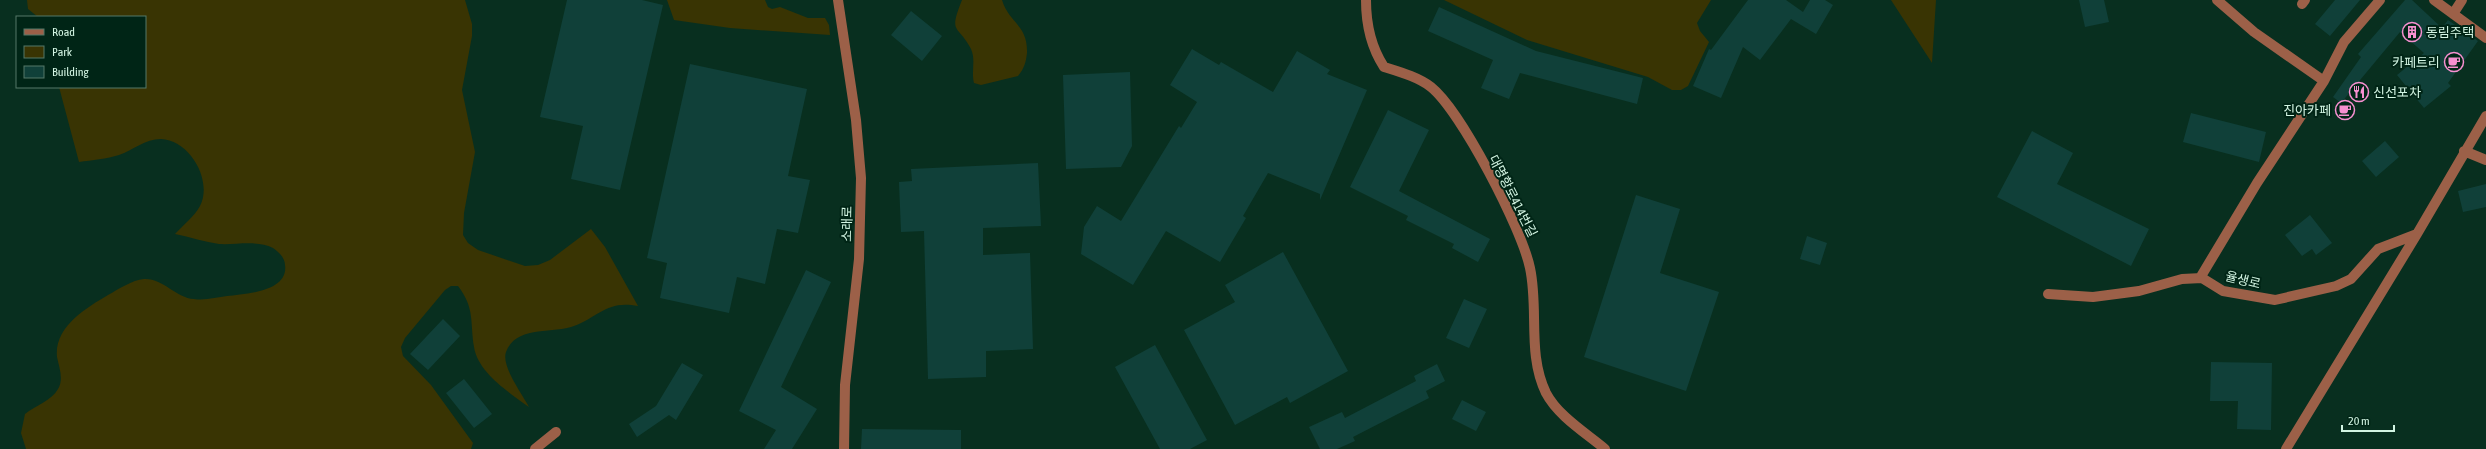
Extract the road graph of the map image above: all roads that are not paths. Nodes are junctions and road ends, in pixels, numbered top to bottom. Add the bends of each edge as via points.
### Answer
1 (838, 0) edge
2 (1366, 0) edge
3 (2217, 0) edge
4 (2380, 0) edge
5 (2434, 0) edge
6 (2462, 0) edge
7 (2453, 14) junction
8 (2486, 38) edge
9 (2324, 81) junction
10 (2486, 116) edge
11 (2464, 150) junction
12 (2486, 160) edge
13 (2417, 234) junction
14 (2200, 278) junction
15 (2048, 294) dead end
16 (556, 432) dead end
17 (535, 449) edge
18 (844, 449) edge
19 (1606, 449) edge
20 (2286, 449) edge

1 - 18 street, 소래로 via 856,120 861,178 859,259 845,385
2 - 19 street, 대명항로414번길 via 1371,43 1384,67 1419,79 1439,94 1463,127 1510,214 1526,250 1531,270 1534,345 1539,377 1547,395 1561,412
3 - 9 street via 2254,32
4 - 9 street via 2344,42
5 - 7 street
6 - 7 street
7 - 8 street
9 - 14 street via 2257,183
10 - 11 street
11 - 12 street
11 - 13 street
13 - 14 street, 율생로 via 2378,250 2351,279 2336,286 2304,294 2274,300 2249,297 2223,290
13 - 20 street
14 - 15 street via 2182,279 2139,291 2093,297
16 - 17 street

